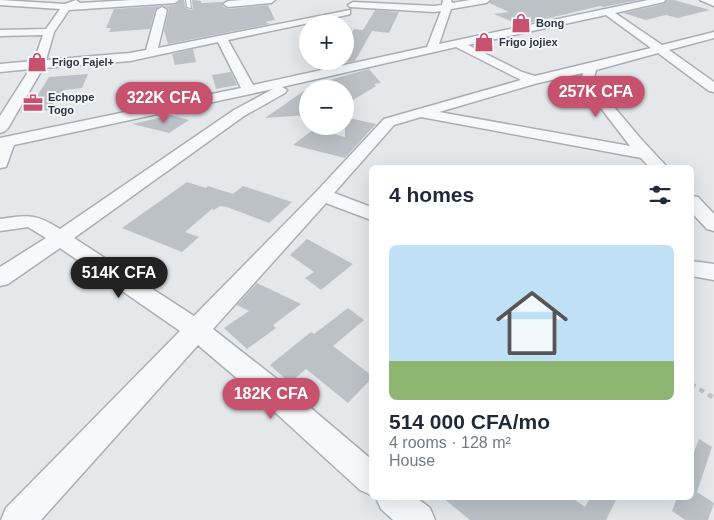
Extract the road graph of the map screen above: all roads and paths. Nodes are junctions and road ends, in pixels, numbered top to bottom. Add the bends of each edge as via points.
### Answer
1 (82, 0) edge
2 (174, 0) edge
3 (188, 0) edge
4 (270, 0) edge
5 (486, 0) edge
6 (661, 0) edge
7 (704, 0) edge
8 (0, 2) edge
9 (714, 3) edge
10 (447, 4) edge
11 (228, 5) edge
12 (352, 6) edge
13 (66, 7) junction
14 (189, 7) dead end
15 (162, 10) dead end
16 (607, 11) junction
17 (49, 32) junction
18 (0, 33) edge
19 (228, 35) junction
20 (714, 35) edge
21 (645, 38) junction
22 (457, 43) junction
23 (683, 44) junction
24 (432, 49) junction
25 (662, 49) junction
26 (152, 53) junction
27 (39, 65) junction
28 (0, 68) edge
29 (590, 68) junction
30 (307, 70) edge
31 (301, 78) junction
32 (535, 80) junction
33 (714, 88) edge
34 (249, 90) junction
35 (419, 113) junction
36 (2, 138) edge
37 (647, 154) junction
38 (0, 163) edge
39 (657, 165) edge
40 (323, 196) junction
41 (694, 204) edge
42 (369, 213) edge
43 (0, 224) edge
44 (714, 226) edge
45 (62, 238) junction
46 (694, 269) edge
47 (714, 272) edge
48 (0, 278) edge
49 (197, 330) junction
50 (694, 386) edge
51 (714, 398) edge
52 (369, 477) edge
53 (394, 500) edge
54 (18, 520) edge
55 (418, 520) edge

1 - 13 street
2 - 13 street
3 - 14 lane
4 - 11 street
5 - 10 street
6 - 16 street
7 - 9 street
8 - 13 street
10 - 12 street via 434,9
10 - 24 street
12 - 19 street
13 - 17 street
15 - 26 street
16 - 21 street
16 - 22 street
17 - 18 street
17 - 27 street
19 - 26 street
19 - 34 street
20 - 23 street
21 - 23 street
21 - 25 street
22 - 24 street
22 - 32 street via 518,75
23 - 25 street
24 - 31 street
25 - 29 street
25 - 33 street
26 - 27 street
27 - 28 street
27 - 36 street
29 - 32 street
29 - 37 street via 586,82
30 - 31 street
31 - 34 street
31 - 45 street via 239,113
32 - 35 street
34 - 36 street
35 - 37 street
35 - 40 street via 389,122
36 - 38 street
37 - 39 street
40 - 42 street
40 - 49 street
41 - 44 street
43 - 45 street via 30,221
45 - 48 street
45 - 49 street
46 - 47 street
49 - 52 street
49 - 54 street
50 - 51 path
53 - 55 street

